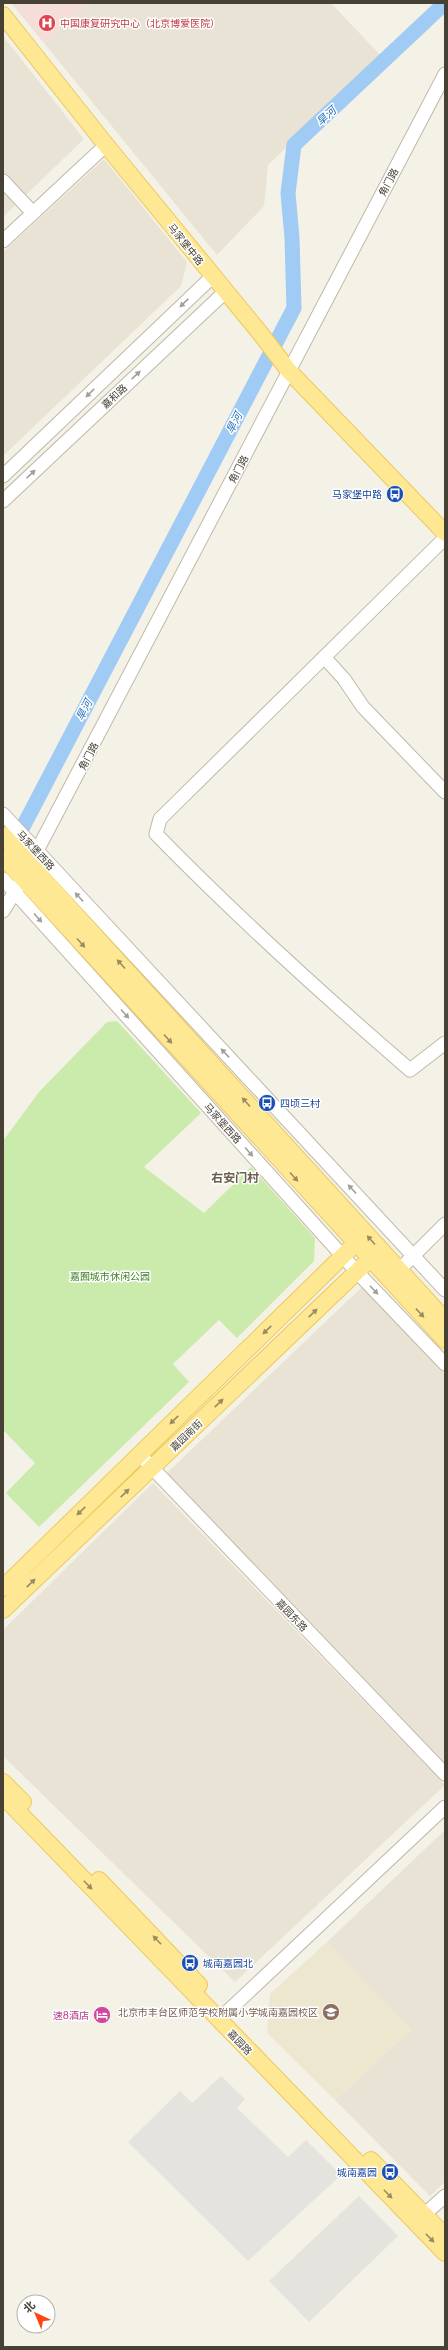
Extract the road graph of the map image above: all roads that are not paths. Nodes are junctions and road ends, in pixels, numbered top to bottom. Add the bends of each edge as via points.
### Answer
1 (3, 15) edge
2 (445, 74) edge
3 (106, 145) junction
4 (3, 181) edge
5 (33, 213) junction
6 (3, 241) edge
7 (212, 276) junction
8 (224, 292) junction
9 (287, 369) junction
10 (3, 476) edge
11 (3, 501) edge
12 (445, 533) edge
13 (445, 538) edge
14 (324, 657) junction
15 (445, 792) edge
16 (5, 823) edge
17 (3, 857) edge
18 (21, 870) edge
19 (3, 911) edge
20 (445, 1043) edge
21 (445, 1224) edge
22 (355, 1244) junction
23 (342, 1256) junction
24 (414, 1256) junction
25 (369, 1260) junction
26 (399, 1270) junction
27 (357, 1272) junction
28 (445, 1290) edge
29 (445, 1320) edge
30 (445, 1340) edge
31 (445, 1364) edge
32 (139, 1454) junction
33 (151, 1468) junction
34 (3, 1588) edge
35 (3, 1610) edge
36 (445, 1774) edge
37 (3, 1782) edge
38 (3, 1796) edge
39 (445, 1807) edge
40 (226, 2013) junction
41 (445, 2196) edge
42 (420, 2218) junction
43 (445, 2236) edge
44 (445, 2253) edge

1 - 3 main road, 马家堡中路
2 - 9 street, 角门路
3 - 5 street
3 - 7 main road, 马家堡中路
4 - 5 street
5 - 6 street
7 - 8 main road, 马家堡中路
7 -> 10 street, 嘉和路
8 - 9 main road, 马家堡中路
11 -> 8 street, 嘉和路
9 - 12 main road, 马家堡中路
9 - 18 street, 角门路
13 - 14 street
14 - 15 street via 344,679 363,707
14 - 20 street via 160,819 156,834 220,900 410,1070
16 - 18 main road, 马家堡西路
17 - 18 main road, 马家堡西路
18 - 19 street, 角门路
18 -> 22 main road, 马家堡西路
18 -> 23 street, 马家堡西路
24 -> 18 street, 马家堡西路
26 -> 18 main road, 马家堡西路
21 - 24 street
22 - 23 main road, 嘉园南街
22 - 25 main road, 马家堡西路
23 - 27 street, 马家堡西路
23 -> 32 main road, 嘉园南街
24 - 26 street
24 - 28 street, 马家堡西路
25 - 27 main road, 嘉园南街
25 -> 30 main road, 马家堡西路
26 - 29 main road, 马家堡西路
27 -> 31 street, 马家堡西路
33 -> 27 main road, 嘉园南街
32 - 33 street, 嘉园东路
32 -> 34 main road, 嘉园南街
35 -> 33 main road, 嘉园南街
33 - 36 street, 嘉园东路
40 -> 37 main road, 嘉园路
38 -> 42 main road, 嘉园路
39 - 40 street
40 - 42 main road, 嘉园路
41 - 42 street
42 - 43 main road, 嘉园路
42 -> 44 main road, 嘉园路

